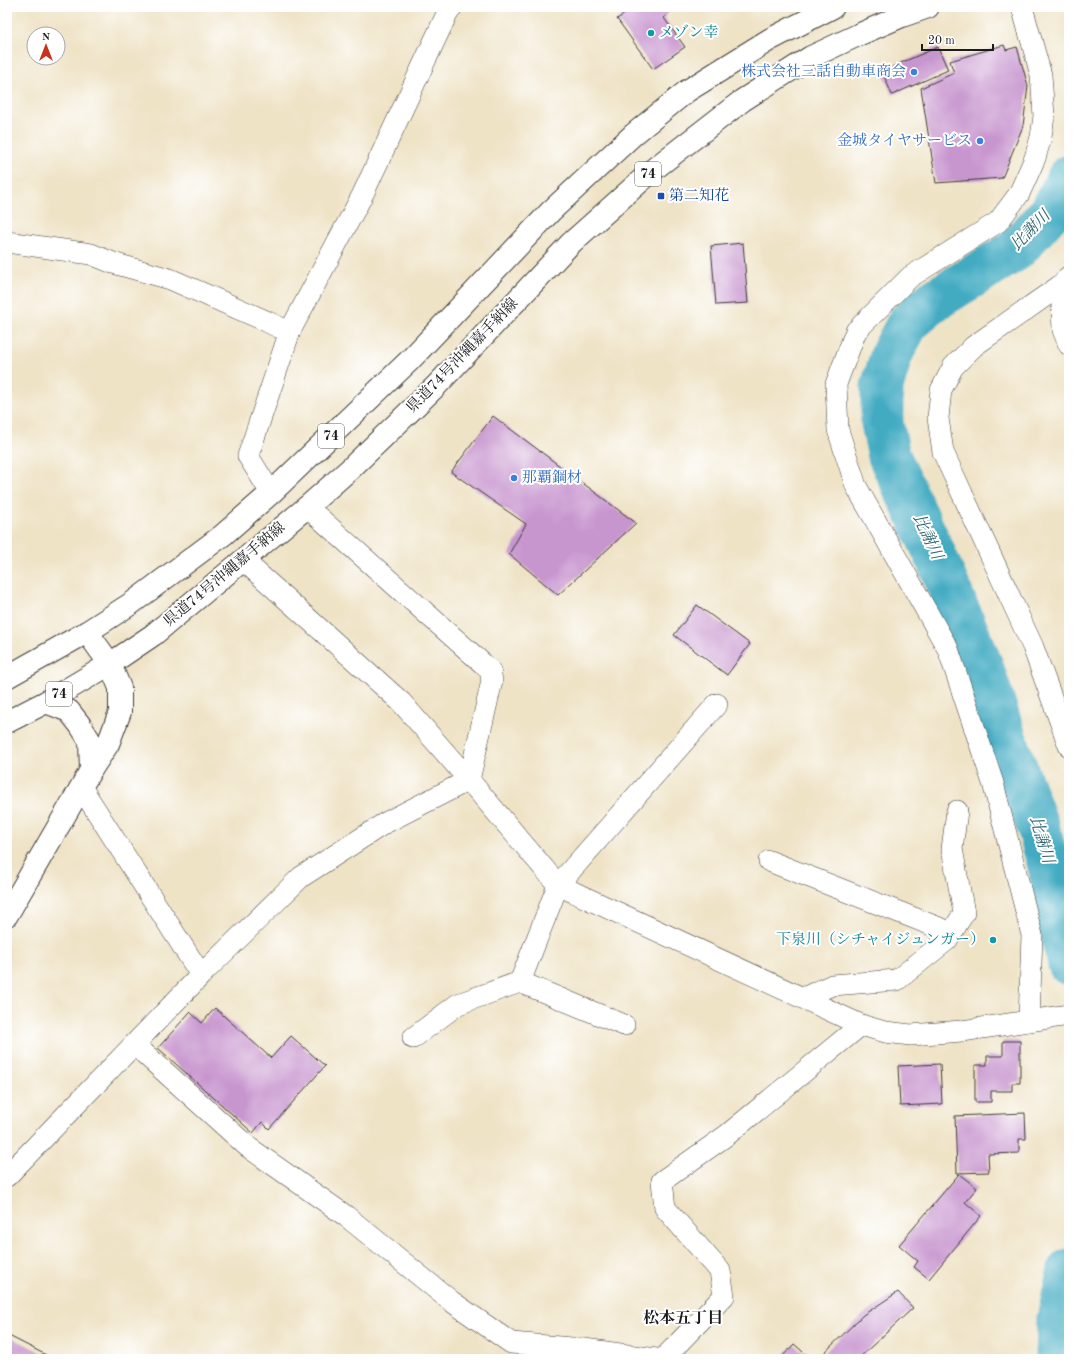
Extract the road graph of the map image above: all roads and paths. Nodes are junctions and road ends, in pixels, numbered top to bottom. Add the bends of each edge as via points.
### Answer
1 (452, 7) edge
2 (833, 7) edge
3 (928, 7) edge
4 (1022, 7) edge
5 (900, 12) edge
6 (7, 242) edge
7 (1065, 280) edge
8 (290, 331) junction
9 (1069, 345) edge
10 (271, 493) junction
11 (307, 507) junction
12 (243, 560) junction
13 (87, 632) junction
14 (110, 664) junction
15 (7, 677) edge
16 (46, 702) junction
17 (717, 704) dead end
18 (7, 722) edge
19 (1069, 746) edge
20 (86, 778) junction
21 (469, 780) junction
22 (957, 811) dead end
23 (769, 861) dead end
24 (558, 885) junction
25 (7, 915) edge
26 (952, 932) junction
27 (201, 975) junction
28 (520, 982) junction
29 (802, 998) junction
30 (1069, 1015) edge
31 (1036, 1020) junction
32 (624, 1024) dead end
33 (861, 1025) junction
34 (413, 1038) dead end
35 (135, 1045) junction
36 (7, 1176) edge
37 (656, 1359) edge
38 (663, 1359) edge

1 - 8 street via 362,196
2 - 10 main road, 74 via 769,40 687,91 634,134 551,211 410,360
3 - 5 main road, 県道74号沖縄嘉手納線 / 74
4 - 31 street via 1041,75 1044,116 1035,158 1019,194 998,222 910,278 856,331 836,384 838,430 856,486 948,649 994,783 1032,935
5 - 11 main road, 県道74号沖縄嘉手納線 / 74 via 811,57 743,100 654,169 570,244 436,386
6 - 8 street via 91,254 170,279
7 - 9 street via 1063,330
7 - 19 street via 974,346 953,367 941,390 938,418 943,452 1033,647
8 - 10 street via 248,456
10 - 13 main road, 74 via 217,540 132,603
11 - 12 main road, 県道74号沖縄嘉手納線 / 74
11 - 21 street via 490,670 492,681
12 - 14 main road, 県道74号沖縄嘉手納線 / 74 via 153,635
12 - 21 street via 400,702
13 - 14 main road
13 - 15 main road, 74
14 - 16 main road, 県道74号沖縄嘉手納線 / 74
14 - 20 main road via 120,688 120,712 108,744
16 - 18 main road, 県道74号沖縄嘉手納線 / 74
16 - 20 main road via 69,711 90,741
17 - 24 street
20 - 25 main road
20 - 27 street
21 - 24 street
21 - 27 street via 385,823 301,877
22 - 26 street via 952,849 964,913
23 - 26 street
24 - 28 street
24 - 29 street
26 - 29 street via 947,940 897,980 832,985
27 - 35 street
28 - 32 street
28 - 34 street via 458,1004
29 - 33 street
30 - 31 street
31 - 33 street via 962,1031 911,1035 885,1032
33 - 38 street via 727,1135 662,1181 666,1208 720,1272 724,1296
35 - 36 street
35 - 37 street via 248,1147 346,1216 451,1301 511,1343 584,1349

